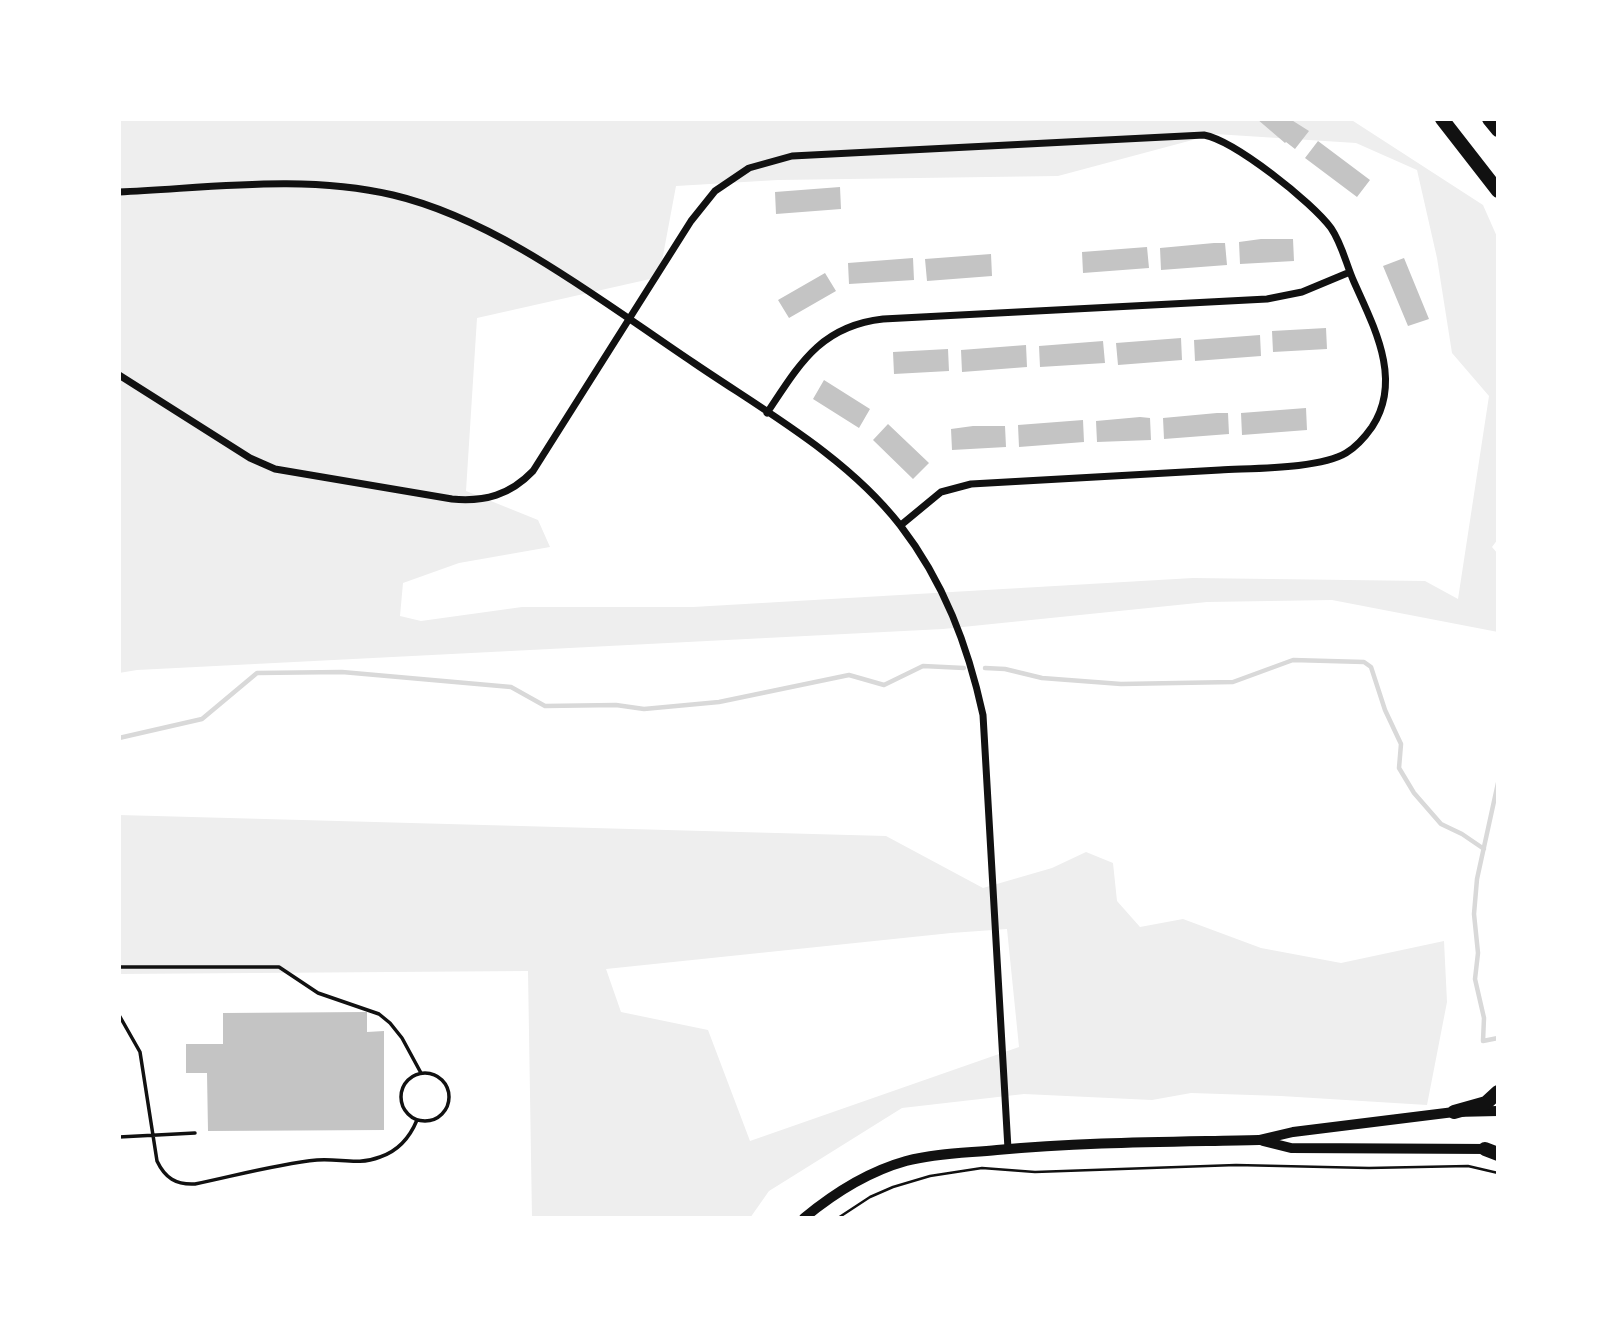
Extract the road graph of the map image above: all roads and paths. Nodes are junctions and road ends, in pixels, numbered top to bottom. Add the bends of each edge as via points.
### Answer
1 (1443, 119) edge
2 (1498, 180) edge
3 (1498, 191) edge
4 (119, 192) edge
5 (1350, 272) junction
6 (628, 319) junction
7 (119, 375) edge
8 (767, 413) junction
9 (901, 526) junction
10 (119, 967) edge
11 (119, 1016) edge
12 (421, 1073) junction
13 (1498, 1093) edge
14 (1498, 1111) edge
15 (1454, 1112) junction
16 (417, 1120) junction
17 (195, 1133) dead end
18 (153, 1134) junction
19 (119, 1137) edge
20 (1259, 1140) junction
21 (1008, 1149) junction
22 (1494, 1151) edge
23 (1498, 1173) edge
24 (804, 1218) edge
25 (838, 1218) edge

1 - 2 highway
1 - 3 highway
4 - 6 street via 305,183 394,195 488,233
5 - 6 street via 1336,236 1322,218 1239,149 1209,136 908,148 785,157 741,173 715,191 697,212
5 - 8 street via 1302,292 1268,299 859,323 838,331 814,349
5 - 9 street via 1383,357 1387,384 1378,418 1347,452 1321,461 1260,467 971,484 941,492
6 - 7 street via 533,471 513,489 481,499 452,499 275,469
6 - 8 street
8 - 9 street via 849,472
9 - 21 street via 949,605 983,715
10 - 12 lane via 279,967 318,993 385,1018
11 - 18 lane via 140,1052
12 - 16 lane via 402,1089 401,1102
12 - 16 lane via 444,1082 448,1106 441,1116
13 - 15 highway via 1486,1103
14 - 15 street
15 - 20 street
16 - 18 lane via 401,1144 368,1162 316,1160 181,1185 166,1175 157,1161
17 - 18 lane
18 - 19 lane
20 - 21 street
20 - 22 street via 1292,1149
21 - 24 street via 906,1161 852,1185
23 - 25 path via 1468,1166 1236,1165 1035,1172 982,1168 893,1187

